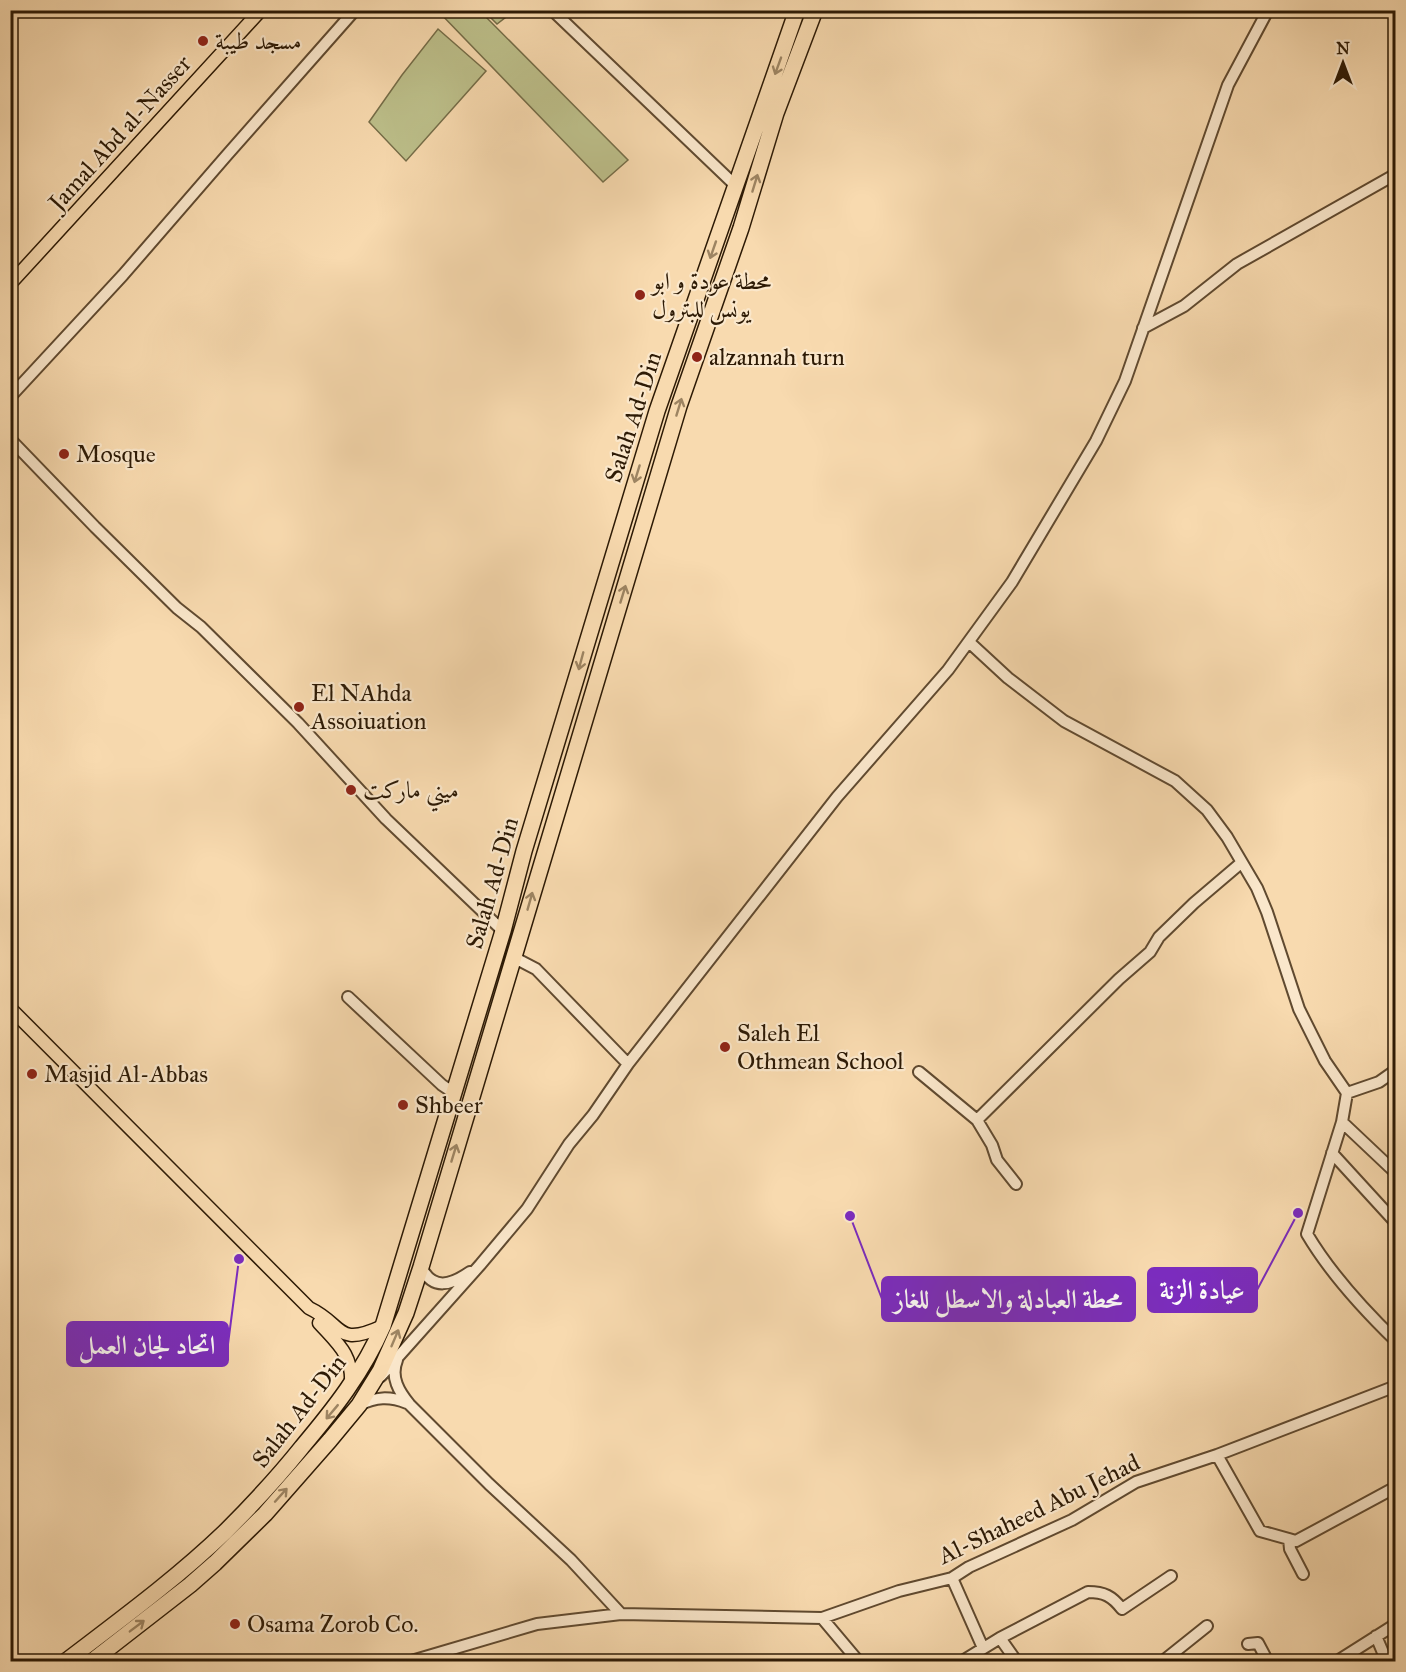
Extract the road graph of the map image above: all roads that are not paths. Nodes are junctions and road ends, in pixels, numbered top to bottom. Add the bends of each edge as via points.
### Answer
1 (261, 10) edge
2 (356, 10) edge
3 (552, 10) edge
4 (797, 10) edge
5 (815, 10) edge
6 (1268, 10) edge
7 (1395, 174) edge
8 (736, 186) junction
9 (10, 284) edge
10 (1143, 328) junction
11 (10, 397) edge
12 (10, 439) edge
13 (647, 443) junction
14 (666, 451) junction
15 (969, 642) junction
16 (569, 702) junction
17 (587, 710) junction
18 (1241, 863) junction
19 (503, 931) junction
20 (513, 957) junction
21 (348, 997) dead end
22 (10, 1008) edge
23 (628, 1064) junction
24 (1395, 1070) edge
25 (919, 1072) dead end
26 (454, 1094) junction
27 (1347, 1094) junction
28 (977, 1120) junction
29 (1342, 1122) junction
30 (1332, 1153) junction
31 (1395, 1173) edge
32 (1016, 1184) dead end
33 (1395, 1223) edge
34 (480, 1265) junction
35 (420, 1266) junction
36 (309, 1308) junction
37 (383, 1326) junction
38 (1395, 1341) edge
39 (397, 1360) junction
40 (373, 1384) junction
41 (351, 1386) junction
42 (1395, 1386) edge
43 (359, 1405) junction
44 (410, 1405) junction
45 (1217, 1455) junction
46 (1395, 1487) edge
47 (223, 1534) junction
48 (1289, 1539) junction
49 (231, 1548) junction
50 (183, 1569) junction
51 (1302, 1574) dead end
52 (1171, 1576) dead end
53 (951, 1578) junction
54 (190, 1585) junction
55 (621, 1614) junction
56 (822, 1618) junction
57 (1395, 1624) edge
58 (1207, 1626) dead end
59 (1376, 1636) junction
60 (1000, 1638) junction
61 (1248, 1644) dead end
62 (984, 1648) junction
63 (427, 1659) edge
64 (65, 1662) edge
65 (91, 1662) edge
66 (408, 1662) edge
67 (859, 1662) edge
68 (961, 1662) edge
69 (1017, 1662) edge
70 (1162, 1662) edge
71 (1268, 1662) edge
72 (1336, 1662) edge
73 (1390, 1662) edge

1 - 9 main road, Jamal Abd al-Nasser
2 - 11 street
3 - 8 street
4 -> 8 highway, Salah Ad-Din
14 -> 5 highway, Salah Ad-Din via 776,113
6 - 10 street via 1228,85
7 - 10 street via 1237,264 1184,306
8 -> 13 highway, Salah Ad-Din
10 - 15 street via 1125,381 1096,441 1012,582
12 - 19 street
13 - 14 highway via 654,440
13 -> 16 highway, Salah Ad-Din
17 -> 14 highway, Salah Ad-Din
15 - 18 street via 1064,721 1175,781 1207,810
15 - 23 street via 837,797
16 - 17 highway via 572,714
16 - 19 highway, Salah Ad-Din
20 -> 17 highway, Salah Ad-Din
18 - 27 street via 1267,912 1299,1009
18 - 28 street via 1166,930 1150,952
19 - 26 highway, Salah Ad-Din
20 - 23 street via 536,969
35 -> 20 highway, Salah Ad-Din
21 - 26 street
22 - 36 main road
23 - 34 street via 526,1209
24 - 27 street via 1379,1082
25 - 28 street
26 - 37 highway, Salah Ad-Din
27 - 29 street
28 - 32 street via 997,1160
29 - 30 street
29 - 31 street
30 - 33 street
30 - 38 street via 1307,1234 1317,1252
34 - 35 street via 458,1280 444,1283 433,1282
34 - 39 street
40 -> 35 highway, Salah Ad-Din via 397,1334
36 - 37 main road via 350,1336
36 - 41 main road via 348,1357
37 - 41 highway, Salah Ad-Din
39 - 40 street
39 - 44 street via 393,1368 396,1383
40 - 43 highway, Salah Ad-Din
41 -> 47 highway, Salah Ad-Din via 285,1468
42 - 45 street, Al-Shaheed Abu Jehad
43 - 44 street via 378,1398 396,1398
49 -> 43 highway, Salah Ad-Din
44 - 55 street via 571,1560
45 - 48 street via 1260,1531
45 - 53 street, Al-Shaheed Abu Jehad via 1136,1482 1072,1520
46 - 48 street via 1296,1541
47 - 49 highway via 223,1544
47 - 50 highway, Salah Ad-Din
48 - 51 street
49 - 54 highway, Salah Ad-Din
50 - 54 highway via 193,1573
50 - 64 highway, Salah Ad-Din
52 - 60 street via 1122,1609 1101,1592 1088,1592
53 - 56 street, Al-Shaheed Abu Jehad
53 - 62 street
65 -> 54 highway, Salah Ad-Din
55 - 56 street, Al-Shaheed Abu Jehad
55 - 63 street, Al-Shaheed Abu Jehad via 537,1624
56 - 67 street
57 - 59 street
58 - 70 street
59 - 72 street
59 - 73 street
60 - 62 street
60 - 69 street
61 - 71 street via 1258,1643
62 - 68 street
63 - 66 street, Al-Shaheed Abu Jehad

